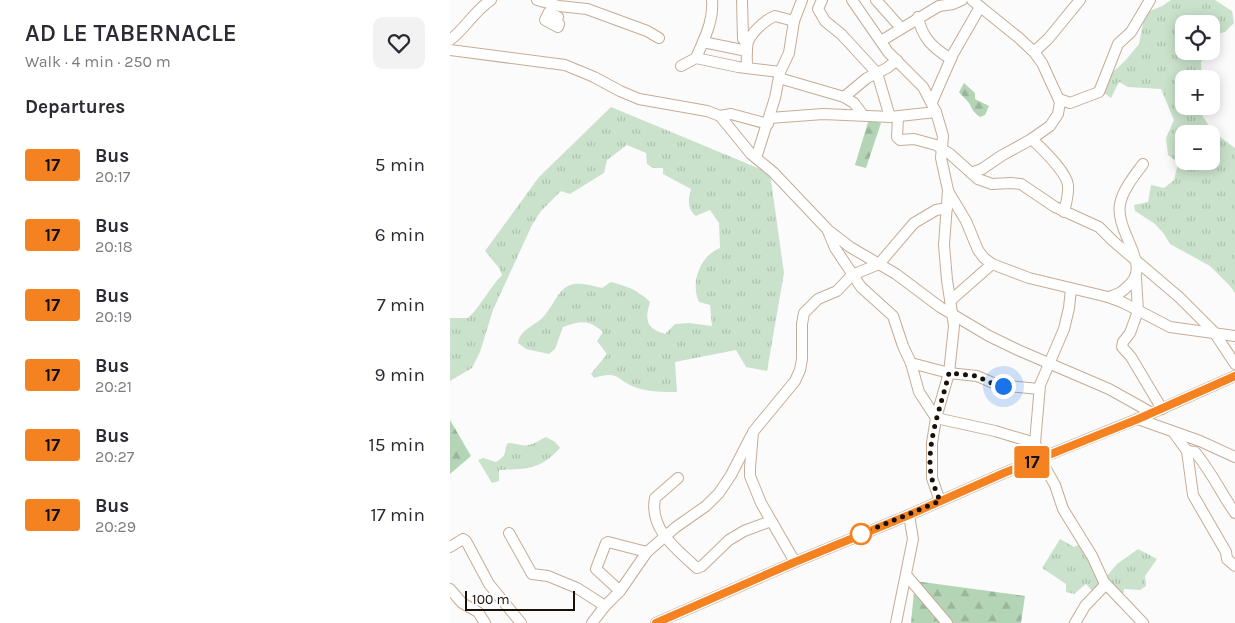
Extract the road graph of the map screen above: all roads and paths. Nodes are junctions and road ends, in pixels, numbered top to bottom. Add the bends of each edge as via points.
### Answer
1 (491, 0) edge
2 (537, 0) edge
3 (712, 0) edge
4 (742, 0) edge
5 (802, 0) edge
6 (822, 0) edge
7 (852, 0) edge
8 (876, 0) edge
9 (962, 0) edge
10 (1080, 0) edge
11 (1150, 0) edge
12 (976, 3) edge
13 (918, 18) junction
14 (794, 21) junction
15 (901, 28) junction
16 (658, 38) dead end
17 (450, 40) edge
18 (881, 41) junction
19 (703, 42) junction
20 (747, 48) junction
21 (450, 50) edge
22 (1034, 52) junction
23 (696, 58) junction
24 (951, 59) junction
25 (897, 60) junction
26 (681, 66) dead end
27 (747, 67) junction
28 (877, 73) junction
29 (780, 75) junction
30 (844, 97) junction
31 (1059, 99) junction
32 (933, 107) junction
33 (863, 115) junction
34 (720, 116) junction
35 (894, 117) junction
36 (769, 121) junction
37 (1032, 139) junction
38 (943, 148) junction
39 (756, 158) junction
40 (1144, 164) dead end
41 (970, 173) junction
42 (948, 190) junction
43 (947, 208) junction
44 (1064, 212) junction
45 (828, 230) junction
46 (1137, 261) junction
47 (879, 264) junction
48 (992, 264) junction
49 (852, 275) junction
50 (1136, 278) junction
51 (1071, 289) junction
52 (1108, 297) junction
53 (950, 301) junction
54 (1138, 310) junction
55 (952, 314) junction
56 (1214, 332) junction
57 (1235, 336) edge
58 (911, 363) junction
59 (1049, 363) junction
60 (1235, 364) edge
61 (949, 373) junction
62 (1235, 376) edge
63 (1039, 389) junction
64 (1157, 411) junction
65 (936, 418) junction
66 (1138, 419) junction
67 (753, 432) junction
68 (1174, 432) junction
69 (1035, 444) junction
70 (1187, 451) junction
71 (1235, 457) edge
72 (1041, 458) junction
73 (678, 478) dead end
74 (940, 501) junction
75 (1235, 513) edge
76 (909, 515) junction
77 (771, 521) junction
78 (509, 534) dead end
79 (664, 537) junction
80 (450, 547) edge
81 (647, 552) junction
82 (795, 562) junction
83 (1235, 566) edge
84 (907, 576) junction
85 (1105, 585) junction
86 (450, 589) edge
87 (620, 591) junction
88 (605, 606) junction
89 (485, 623) edge
90 (522, 623) edge
91 (592, 623) edge
92 (656, 623) edge
93 (896, 623) edge
94 (947, 623) edge
95 (1075, 623) edge
96 (1143, 623) edge

1 - 17 street via 478,9
2 - 16 street via 587,9
3 - 19 street via 712,15
4 - 20 street via 743,39
5 - 14 street
6 - 28 street via 818,9 825,21
7 - 18 street
8 - 15 street
9 - 13 street via 939,6
10 - 22 street
11 - 31 street via 1131,32 1118,44 1100,92 1070,103
12 - 22 street
12 - 24 street
13 - 15 street
13 - 24 street via 924,37
14 - 20 street via 775,16 771,18 756,31
14 - 29 street via 789,53
15 - 18 street
18 - 25 street
19 - 20 street
19 - 23 street
20 - 27 street
21 - 34 street via 565,65 639,99
22 - 31 street
23 - 26 street
23 - 27 street
24 - 32 street
25 - 28 street
25 - 32 street via 924,86
27 - 29 street
28 - 30 street
28 - 35 street
29 - 30 street
29 - 36 street
30 - 33 street via 854,103
31 - 37 street via 1056,118
32 - 35 street
32 - 38 street via 944,136
33 - 35 street
33 - 36 street via 823,114
34 - 36 street via 731,114
34 - 39 street
35 - 38 street via 899,139 919,140
36 - 39 street
37 - 41 street
37 - 44 street via 1067,182
38 - 41 street
38 - 42 street via 941,158
39 - 45 street
40 - 46 street via 1120,203 1122,228
41 - 44 street via 988,183 1021,184
42 - 43 street
42 - 48 street via 978,250
43 - 47 street via 936,210 914,223
43 - 53 street via 944,245
44 - 46 street via 1099,227
45 - 47 street
45 - 49 street
46 - 50 street
46 - 56 street via 1180,297
47 - 49 street
47 - 55 street
48 - 51 street
48 - 53 street
49 - 58 street via 893,316
49 - 67 street via 837,291 818,299 804,313 800,370 795,381
50 - 52 street via 1123,292
50 - 54 street
51 - 52 street
51 - 59 street via 1066,321
52 - 54 street
53 - 55 street
54 - 56 street via 1170,326
54 - 64 street via 1122,346 1131,357
55 - 59 street
55 - 61 street
56 - 57 street
56 - 60 street
58 - 61 street
58 - 65 street via 919,392
59 - 63 street
59 - 64 street
61 - 63 street via 976,376 998,386
61 - 65 street
62 - 64 street
63 - 69 street
64 - 66 street
65 - 69 street
65 - 74 street via 932,478
66 - 68 street
66 - 72 street
67 - 77 street via 750,476
67 - 79 street via 719,493
68 - 70 street
68 - 71 street
69 - 72 street
70 - 75 street via 1195,452 1204,462
70 - 83 street via 1193,495 1227,559
72 - 74 street
72 - 85 street via 1063,509 1092,556
73 - 79 street via 655,498 655,517
74 - 76 street
76 - 82 street
76 - 84 street via 914,534
77 - 79 street via 729,540 699,568
77 - 82 street
78 - 88 street via 532,574 548,576 577,588
79 - 81 street
80 - 90 street via 464,539 489,584
81 - 87 street
81 - 87 street via 606,543 596,569
82 - 92 street
84 - 93 street
84 - 94 street
85 - 95 street via 1085,606
85 - 96 street
86 - 89 street via 462,603 478,612
87 - 88 street
88 - 91 street

